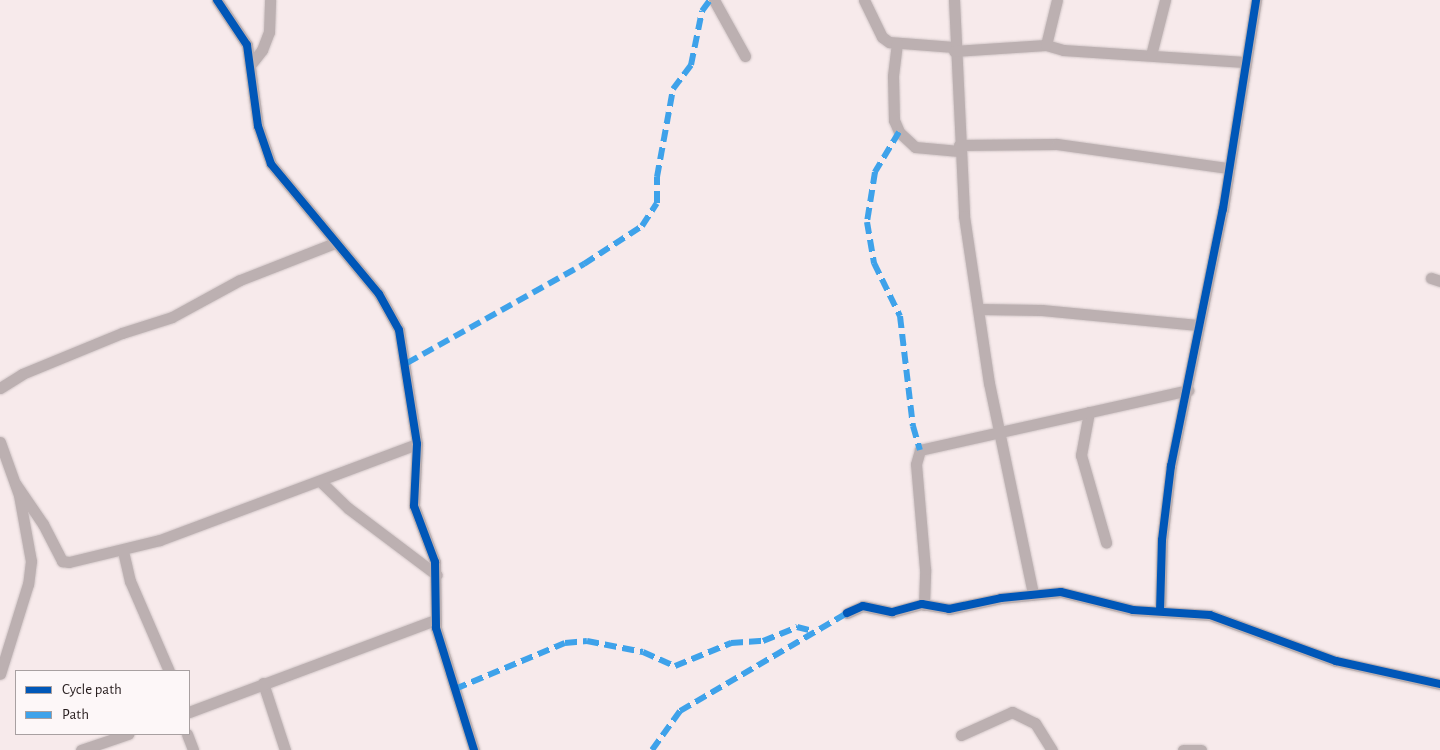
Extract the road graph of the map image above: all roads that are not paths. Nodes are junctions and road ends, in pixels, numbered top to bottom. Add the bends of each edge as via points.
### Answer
1 (218, 0) edge
2 (270, 0) edge
3 (714, 0) edge
4 (864, 0) edge
5 (954, 0) edge
6 (1057, 0) edge
7 (1165, 0) edge
8 (1256, 0) edge
9 (897, 43) junction
10 (1046, 45) junction
11 (954, 49) junction
12 (1151, 55) junction
13 (745, 56) dead end
14 (1245, 62) junction
15 (251, 64) junction
16 (959, 148) junction
17 (1228, 168) junction
18 (335, 243) junction
19 (979, 309) junction
20 (1197, 325) junction
21 (0, 388) edge
22 (1188, 390) junction
23 (1090, 412) junction
24 (999, 435) junction
25 (0, 442) edge
26 (417, 444) junction
27 (320, 481) junction
28 (15, 483) junction
29 (1106, 542) dead end
30 (123, 551) junction
31 (437, 576) junction
32 (1033, 594) junction
33 (924, 605) junction
34 (1160, 611) junction
35 (847, 613) dead end
36 (435, 620) junction
37 (169, 670) edge
38 (0, 674) edge
39 (263, 683) junction
40 (1440, 684) edge
41 (190, 712) edge
42 (125, 735) edge
43 (187, 735) edge
44 (961, 735) dead end
45 (80, 750) edge
46 (193, 750) edge
47 (285, 750) edge
48 (474, 750) edge
49 (1052, 750) edge
50 (1183, 750) edge
51 (1201, 750) edge

1 - 15 street via 247,45
2 - 15 street via 269,32 262,50
3 - 13 street
4 - 9 street via 882,37
5 - 11 street
6 - 10 street
7 - 12 street
8 - 14 street
9 - 11 street
9 - 16 street via 893,76 894,120 898,132 916,147
10 - 11 street
10 - 12 street via 1063,50
11 - 16 street
12 - 14 street
14 - 17 street
15 - 18 street via 264,149 283,181
16 - 17 street via 1057,144
16 - 19 street
17 - 20 street
18 - 21 street via 240,280 172,317 122,333 22,374
18 - 26 street via 383,300 399,330
19 - 20 street via 1042,310
19 - 24 street
20 - 22 street
22 - 23 street
22 - 34 street via 1164,512
23 - 24 street
23 - 29 street via 1081,455
24 - 32 street
24 - 33 street via 932,445 920,450 917,456
25 - 28 street
26 - 27 street
26 - 31 street via 414,506 433,551
27 - 30 street via 241,512
27 - 31 street via 348,508
28 - 30 street via 43,524 62,561
28 - 38 street via 31,561 28,584
30 - 37 street via 130,581
31 - 36 street
32 - 33 street via 949,609
32 - 34 street via 1060,592 1133,610
33 - 35 street via 892,612 863,606
34 - 40 street via 1210,615 1336,661
36 - 39 street
36 - 48 street via 441,652
39 - 41 street
39 - 47 street
42 - 45 street
43 - 46 street
44 - 49 street via 1012,712 1034,723
50 - 51 street

